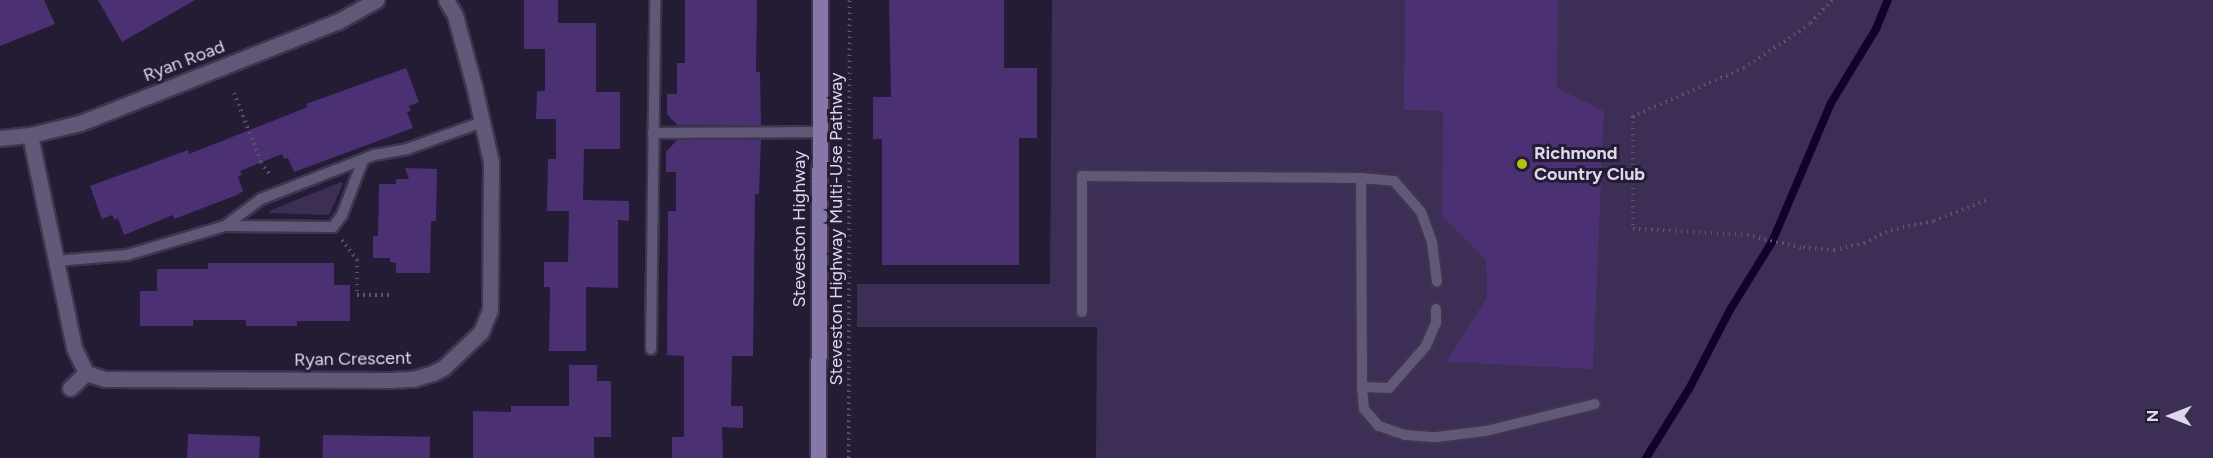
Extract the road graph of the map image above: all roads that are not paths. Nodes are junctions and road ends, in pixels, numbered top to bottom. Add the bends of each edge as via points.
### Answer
1 (376, 0) edge
2 (446, 0) edge
3 (655, 0) edge
4 (820, 0) edge
5 (483, 122) junction
6 (819, 132) junction
7 (653, 133) junction
8 (30, 135) junction
9 (0, 138) edge
10 (363, 160) junction
11 (1361, 178) junction
12 (225, 226) junction
13 (56, 261) junction
14 (1437, 282) dead end
15 (1436, 309) dead end
16 (1082, 312) dead end
17 (651, 349) dead end
18 (86, 373) junction
19 (1362, 387) junction
20 (69, 388) dead end
21 (1595, 404) dead end
22 (818, 458) edge

1 - 8 street, Ryan Road via 337,22 80,123
2 - 5 street, Ryan Crescent via 455,15
3 - 7 lane
4 - 6 main road, Steveston Highway
5 - 10 lane
5 - 18 street, Ryan Crescent via 491,169 490,310 481,332 443,368 403,380 105,380
6 - 7 lane
6 - 22 main road, Steveston Highway
7 - 17 lane
8 - 9 street, Ryan Road
8 - 13 street
10 - 12 lane via 261,199
10 - 12 lane via 342,215 333,227
11 - 14 lane via 1394,181 1421,212 1432,242
11 - 16 lane via 1082,176
11 - 19 lane
12 - 13 lane via 127,255
13 - 18 street via 74,348
15 - 19 lane via 1436,323 1426,346 1389,388
18 - 20 street
19 - 21 lane via 1364,409 1379,426 1415,436 1486,431

